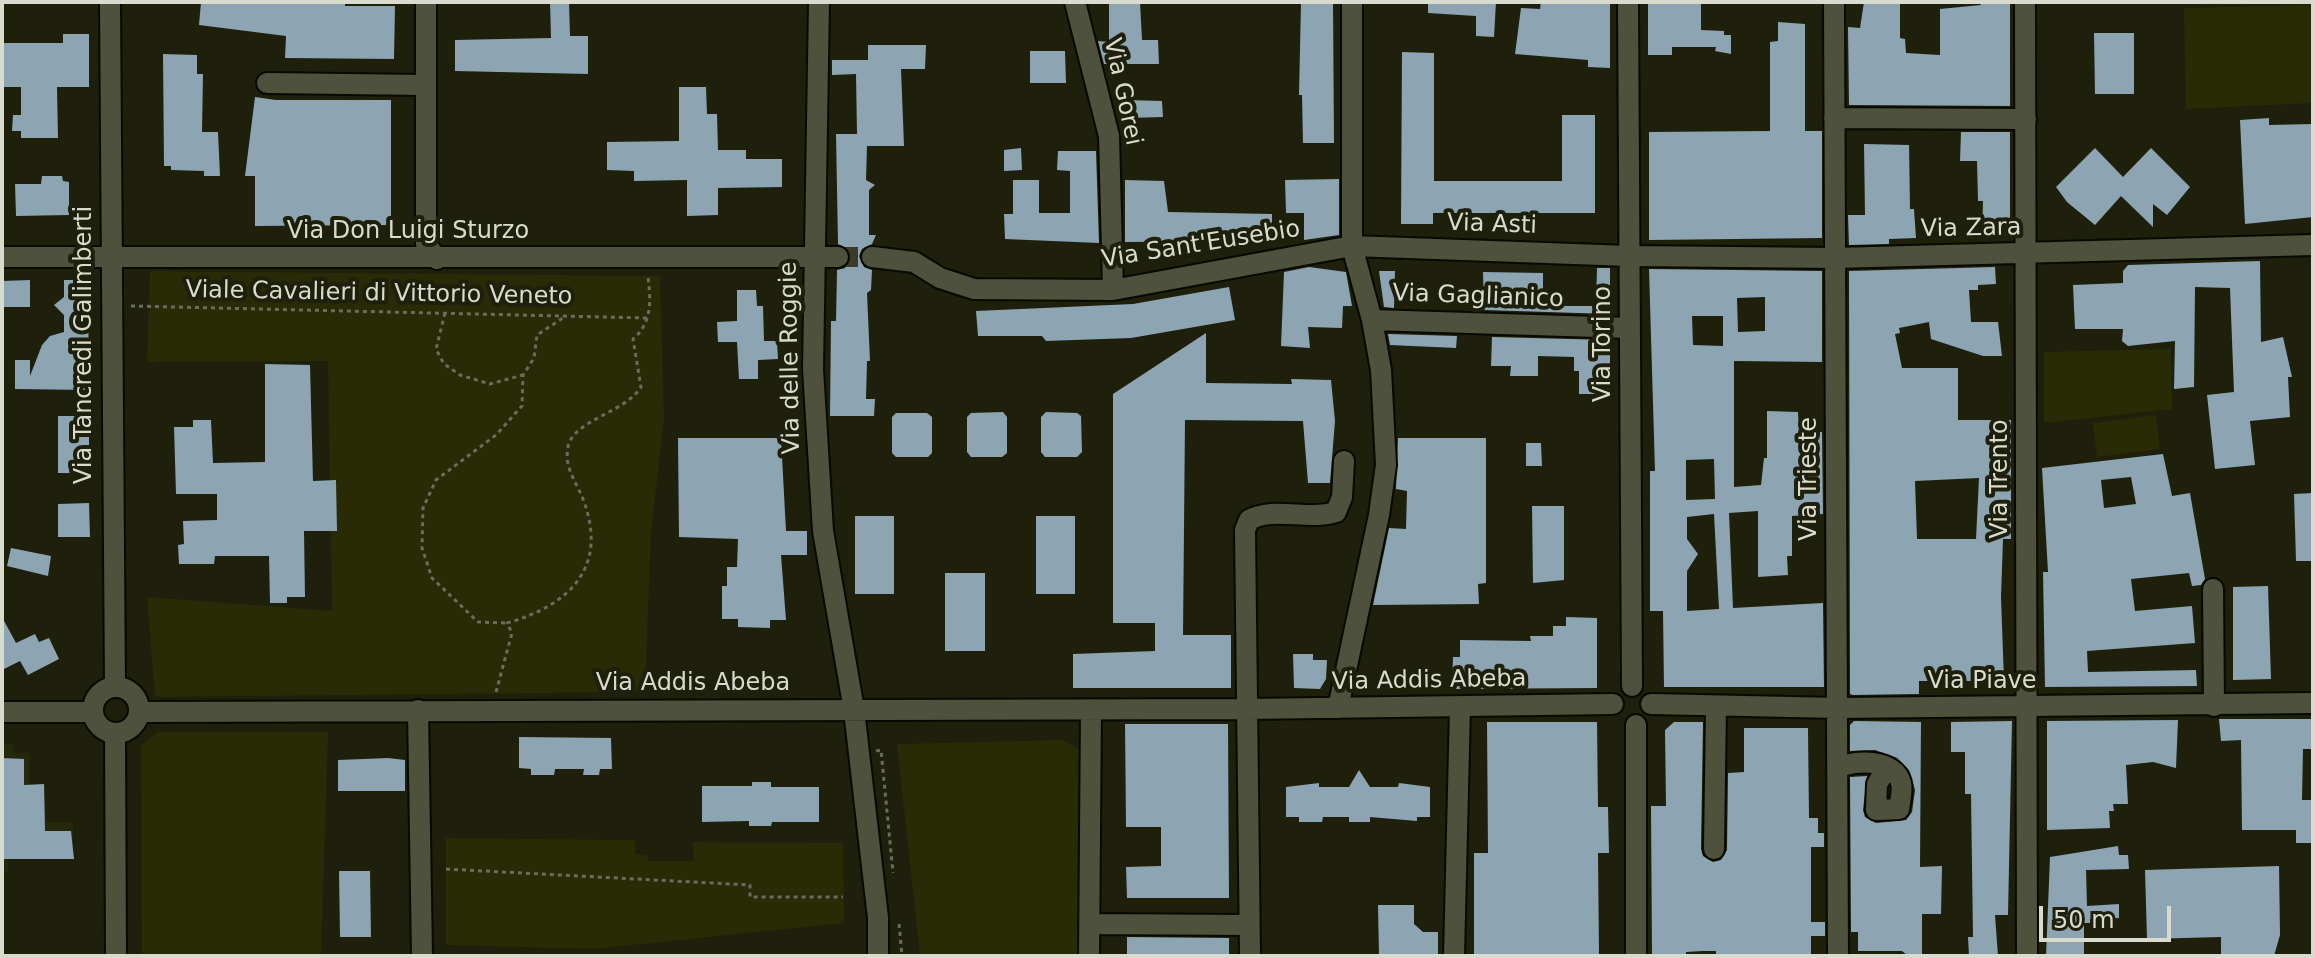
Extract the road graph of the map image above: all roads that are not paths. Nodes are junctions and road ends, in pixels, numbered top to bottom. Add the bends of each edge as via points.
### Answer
1 (110, 2) edge
2 (426, 2) edge
3 (819, 2) edge
4 (1075, 2) edge
5 (1352, 2) edge
6 (1628, 2) edge
7 (1834, 2) edge
8 (2025, 2) edge
9 (267, 83) dead end
10 (424, 85) junction
11 (1834, 118) junction
12 (2026, 119) junction
13 (2313, 245) edge
14 (1352, 246) junction
15 (2026, 254) junction
16 (110, 256) junction
17 (1629, 256) junction
18 (2, 257) edge
19 (838, 257) tunnel mouth
20 (872, 257) tunnel mouth
21 (1835, 258) junction
22 (437, 259) junction
23 (815, 259) junction
24 (1113, 290) junction
25 (1372, 320) junction
26 (1630, 328) junction
27 (1344, 461) dead end
28 (2213, 589) dead end
29 (1632, 686) junction
30 (115, 687) junction
31 (2313, 703) edge
32 (1613, 704) junction
33 (1651, 704) junction
34 (2214, 706) junction
35 (1460, 707) junction
36 (1716, 707) junction
37 (1338, 708) junction
38 (1838, 708) junction
39 (2028, 708) junction
40 (1246, 709) junction
41 (418, 710) junction
42 (854, 710) junction
43 (1091, 710) junction
44 (2, 712) edge
45 (93, 712) junction
46 (139, 712) junction
47 (1636, 725) junction
48 (115, 733) junction
49 (1838, 768) junction
50 (1887, 768) dead end
51 (1714, 849) dead end
52 (1090, 924) junction
53 (1249, 925) junction
54 (116, 956) edge
55 (422, 956) edge
56 (878, 956) edge
57 (1089, 956) edge
58 (1250, 956) edge
59 (1454, 956) edge
60 (1636, 956) edge
61 (1838, 956) edge
62 (2027, 956) edge

1 - 16 street, Via Tancredi Galimberti
2 - 10 street
3 - 23 street, Via delle Roggie
4 - 24 street, Via Gorei via 1109,136
5 - 14 street
6 - 17 street, Via Torino
7 - 11 street, Via Trieste
8 - 12 street, Via Trento
9 - 10 street
10 - 22 street via 426,244
11 - 12 street
11 - 21 street, Via Trieste
12 - 15 street, Via Trento
13 - 15 street, Via Zara
14 - 17 street, Via Asti
14 - 24 street, Via Sant'Eusebio
14 - 25 street
15 - 21 street, Via Zara
15 - 39 street, Via Trento
16 - 18 street, Via Don Luigi Sturzo
16 - 22 street, Via Don Luigi Sturzo
16 - 30 street, Via Tancredi Galimberti
17 - 21 street, Via Zara
17 - 26 street, Via Torino
19 - 23 street
20 - 24 street, Via Sant'Eusebio via 914,262 974,289
21 - 38 street, Via Trieste
22 - 23 street, Via Don Luigi Sturzo
23 - 42 street, Via delle Roggie via 813,369 823,531
25 - 26 street, Via Gaglianico
25 - 37 street via 1381,370 1386,465
26 - 29 street, Via Torino
27 - 40 street via 1336,512 1319,518 1261,513 1245,530
28 - 34 street
29 - 32 street via 1621,690
29 - 33 street via 1645,692
30 - 45 street via 99,695
30 - 46 street via 133,694
31 - 34 street, Via Piave
32 - 35 street, Via Addis Abeba
32 - 47 street via 1621,720
33 - 36 street, Via Piave
33 - 47 street
34 - 39 street, Via Piave
35 - 37 street, Via Addis Abeba
35 - 59 street
36 - 38 street, Via Piave
36 - 51 street
37 - 40 street, Via Addis Abeba
38 - 39 street, Via Piave
38 - 49 street, Via Trieste
39 - 62 street, Via Trento
40 - 43 street, Via Addis Abeba
40 - 53 street
41 - 42 street, Via Addis Abeba
41 - 46 street, Via Addis Abeba
41 - 55 street
42 - 43 street, Via Addis Abeba
42 - 56 street, Via delle Roggie
43 - 52 street
44 - 45 street
45 - 48 street via 100,727
46 - 48 street via 132,728
47 - 60 street
48 - 54 street
49 - 50 street via 1879,763
49 - 61 street, Via Trieste
52 - 53 street
52 - 57 street
53 - 58 street

